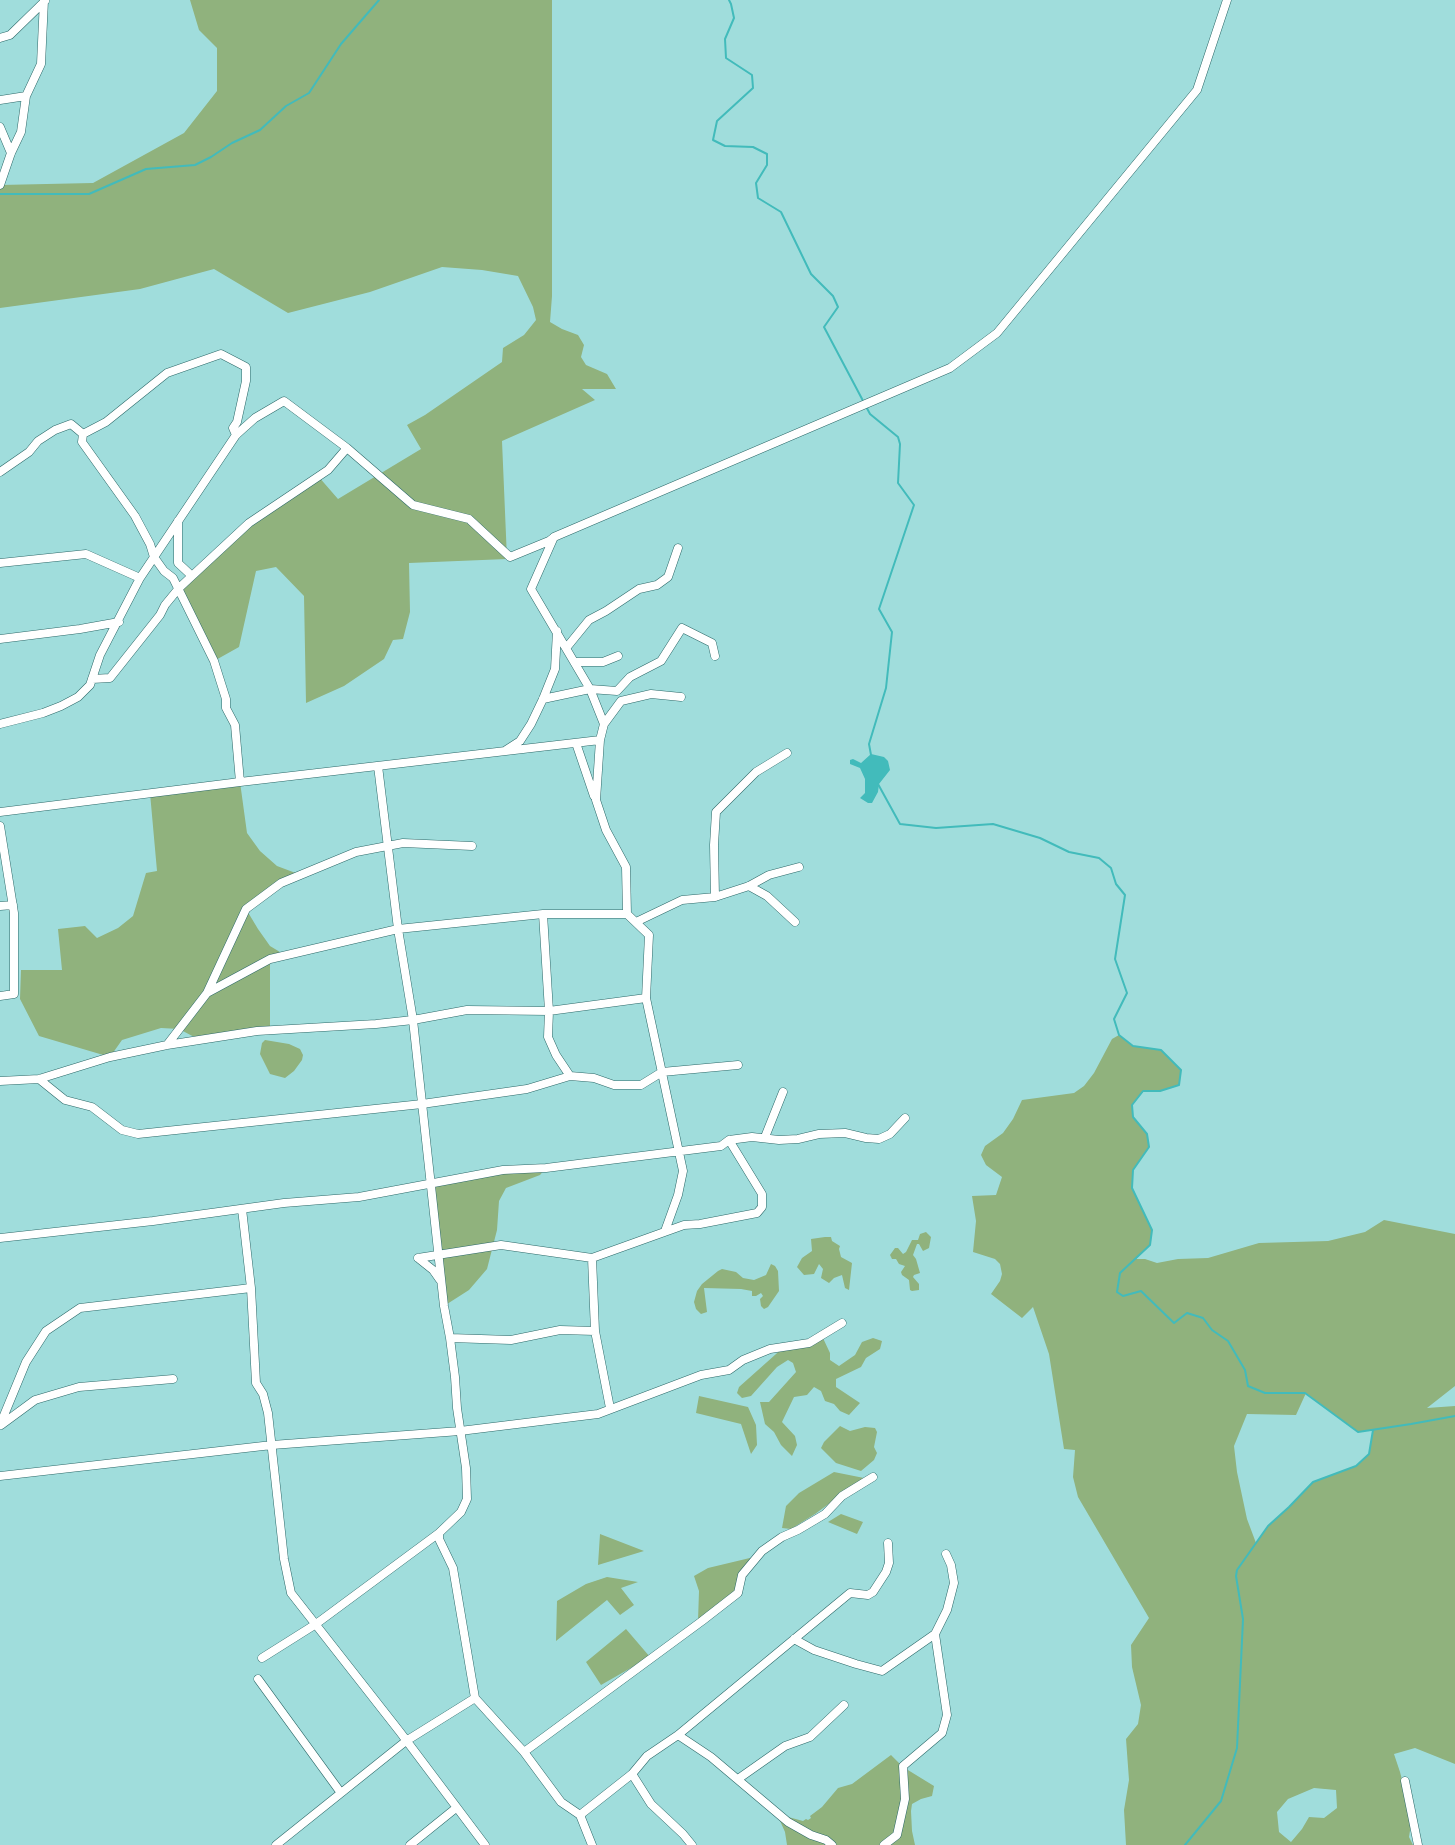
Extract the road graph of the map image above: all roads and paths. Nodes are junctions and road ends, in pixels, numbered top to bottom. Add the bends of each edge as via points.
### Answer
1 (1227, 0) edge
2 (45, 1) edge
3 (0, 38) edge
4 (26, 96) junction
5 (0, 100) edge
6 (0, 128) edge
7 (11, 153) junction
8 (0, 185) edge
9 (83, 434) junction
10 (236, 435) junction
11 (347, 448) junction
12 (0, 472) edge
13 (178, 520) junction
14 (554, 537) junction
15 (678, 548) dead end
16 (154, 557) junction
17 (0, 563) edge
18 (192, 576) junction
19 (140, 578) junction
20 (179, 588) junction
21 (119, 622) junction
22 (557, 630) junction
23 (0, 639) edge
24 (567, 647) junction
25 (618, 656) dead end
26 (715, 656) dead end
27 (575, 662) junction
28 (92, 679) junction
29 (591, 689) junction
30 (681, 697) dead end
31 (543, 699) junction
32 (0, 724) edge
33 (604, 724) junction
34 (600, 740) junction
35 (576, 743) junction
36 (504, 752) junction
37 (787, 753) dead end
38 (378, 766) junction
39 (240, 782) junction
40 (596, 800) junction
41 (0, 812) edge
42 (0, 826) edge
43 (472, 846) dead end
44 (388, 847) junction
45 (799, 867) dead end
46 (749, 886) junction
47 (715, 897) junction
48 (13, 905) junction
49 (0, 906) edge
50 (543, 914) junction
51 (627, 914) junction
52 (636, 922) junction
53 (795, 922) dead end
54 (398, 929) junction
55 (207, 993) junction
56 (0, 996) edge
57 (646, 998) junction
58 (549, 1011) junction
59 (413, 1020) junction
60 (167, 1045) junction
61 (738, 1065) dead end
62 (662, 1072) junction
63 (570, 1076) junction
64 (39, 1079) junction
65 (0, 1081) edge
66 (783, 1092) dead end
67 (422, 1104) junction
68 (905, 1118) dead end
69 (765, 1137) junction
70 (729, 1140) junction
71 (679, 1150) junction
72 (431, 1184) junction
73 (242, 1209) junction
74 (665, 1231) junction
75 (0, 1238) edge
76 (439, 1254) junction
77 (592, 1258) junction
78 (442, 1282) junction
79 (251, 1288) junction
80 (842, 1323) dead end
81 (595, 1331) junction
82 (450, 1338) junction
83 (173, 1378) dead end
84 (610, 1408) junction
85 (0, 1425) edge
86 (460, 1431) junction
87 (272, 1445) junction
88 (0, 1476) edge
89 (873, 1477) dead end
90 (439, 1533) junction
91 (888, 1543) dead end
92 (946, 1554) dead end
93 (316, 1624) junction
94 (935, 1634) junction
95 (794, 1639) junction
96 (262, 1658) dead end
97 (258, 1679) dead end
98 (475, 1698) junction
99 (844, 1705) dead end
100 (678, 1735) junction
101 (406, 1741) junction
102 (524, 1752) junction
103 (632, 1774) junction
104 (738, 1779) junction
105 (1405, 1781) dead end
106 (341, 1793) junction
107 (456, 1808) junction
108 (580, 1815) junction
109 (276, 1845) edge
110 (410, 1845) edge
111 (485, 1845) edge
112 (592, 1845) edge
113 (692, 1845) edge
114 (832, 1845) edge
115 (884, 1845) edge
116 (1418, 1845) edge

1 - 14 street via 1197,90 997,333 950,368
2 - 3 street via 9,35
2 - 4 street via 41,64
4 - 5 street
4 - 7 street via 21,132
6 - 7 street
7 - 8 street
9 - 10 street via 106,422 166,373 221,354 246,367
9 - 12 street via 70,424 55,430
9 - 16 street via 82,442 135,516
10 - 11 street via 284,401
10 - 13 street
11 - 14 street via 413,505 469,519 510,557
11 - 18 street via 328,470 249,523
13 - 16 street
13 - 18 street via 178,563
14 - 22 street via 531,589
15 - 24 street via 668,577 657,585 639,589 589,620
16 - 19 street
16 - 20 street
17 - 19 street via 86,554
18 - 20 street
19 - 21 street
20 - 28 street via 110,678
20 - 39 street via 214,660 226,708 235,725
21 - 23 street
21 - 28 street via 100,655
22 - 24 street
22 - 31 street via 555,669
24 - 27 street
25 - 27 street via 603,662
26 - 29 street via 712,643 682,628 662,661 630,677 617,691
27 - 29 street
28 - 32 street via 78,697 61,706
29 - 31 street
29 - 33 street
30 - 33 street via 651,694 621,701
31 - 36 street via 520,741
33 - 34 street
34 - 35 street
34 - 40 street
35 - 36 street
35 - 40 street
36 - 38 street
37 - 47 street via 756,772 716,812
38 - 39 street
38 - 44 street
39 - 41 street
40 - 51 street via 606,830 626,867
42 - 48 street
43 - 44 street via 403,843
44 - 54 street
44 - 55 street via 356,852 282,883 246,909
45 - 46 street via 769,875
46 - 47 street
46 - 53 street via 767,896
47 - 52 street via 682,900
48 - 49 street
48 - 56 street via 14,994
50 - 51 street
50 - 54 street
50 - 58 street
51 - 52 street
52 - 57 street via 649,934
54 - 55 street via 270,959
54 - 59 street
55 - 60 street
57 - 58 street
57 - 62 street
58 - 59 street via 467,1010
58 - 63 street via 548,1037
59 - 60 street via 270,1029
59 - 67 street
60 - 64 street via 110,1057
61 - 62 street
62 - 63 street via 641,1085 614,1085
62 - 71 street
63 - 67 street via 526,1089
64 - 65 street
64 - 67 street via 65,1100 92,1107 122,1130 138,1134
66 - 69 street
67 - 72 street
68 - 69 street via 890,1134 879,1139 845,1133 779,1140
69 - 70 street
70 - 71 street via 721,1146
70 - 74 street via 762,1194 762,1207 752,1215
71 - 72 street via 502,1170
71 - 74 street via 683,1171
72 - 73 street via 358,1197
72 - 76 street
73 - 75 street
73 - 79 street
74 - 77 street
76 - 77 street via 501,1245
76 - 78 street
76 - 78 street via 418,1258
77 - 81 street
78 - 82 street
79 - 85 street via 80,1308 41,1339 26,1362
79 - 87 street via 256,1383 268,1413
80 - 84 street via 809,1343 770,1349 729,1370 702,1375
81 - 82 street via 560,1330 511,1340
81 - 84 street
82 - 86 street
83 - 85 street via 79,1387 35,1400
84 - 86 street via 598,1414
86 - 87 street
86 - 90 street via 467,1499 461,1512
87 - 88 street
87 - 93 street via 291,1593
89 - 102 street via 842,1496 825,1514 762,1551 742,1575 738,1593
90 - 93 street
90 - 98 street via 453,1568
91 - 95 street via 889,1563 873,1592 850,1593
92 - 94 street via 954,1583
93 - 96 street
93 - 101 street
94 - 95 street via 882,1671 814,1650
94 - 115 street via 947,1715 942,1733 903,1767 905,1799 897,1835
95 - 100 street
97 - 106 street
98 - 101 street
98 - 102 street
99 - 104 street via 810,1737 785,1746
100 - 103 street via 647,1756
100 - 104 street
101 - 106 street
101 - 107 street
102 - 108 street via 561,1802
103 - 108 street
103 - 113 street via 651,1804
104 - 114 street via 788,1822
105 - 116 street
106 - 109 street
107 - 110 street
107 - 111 street
108 - 112 street

